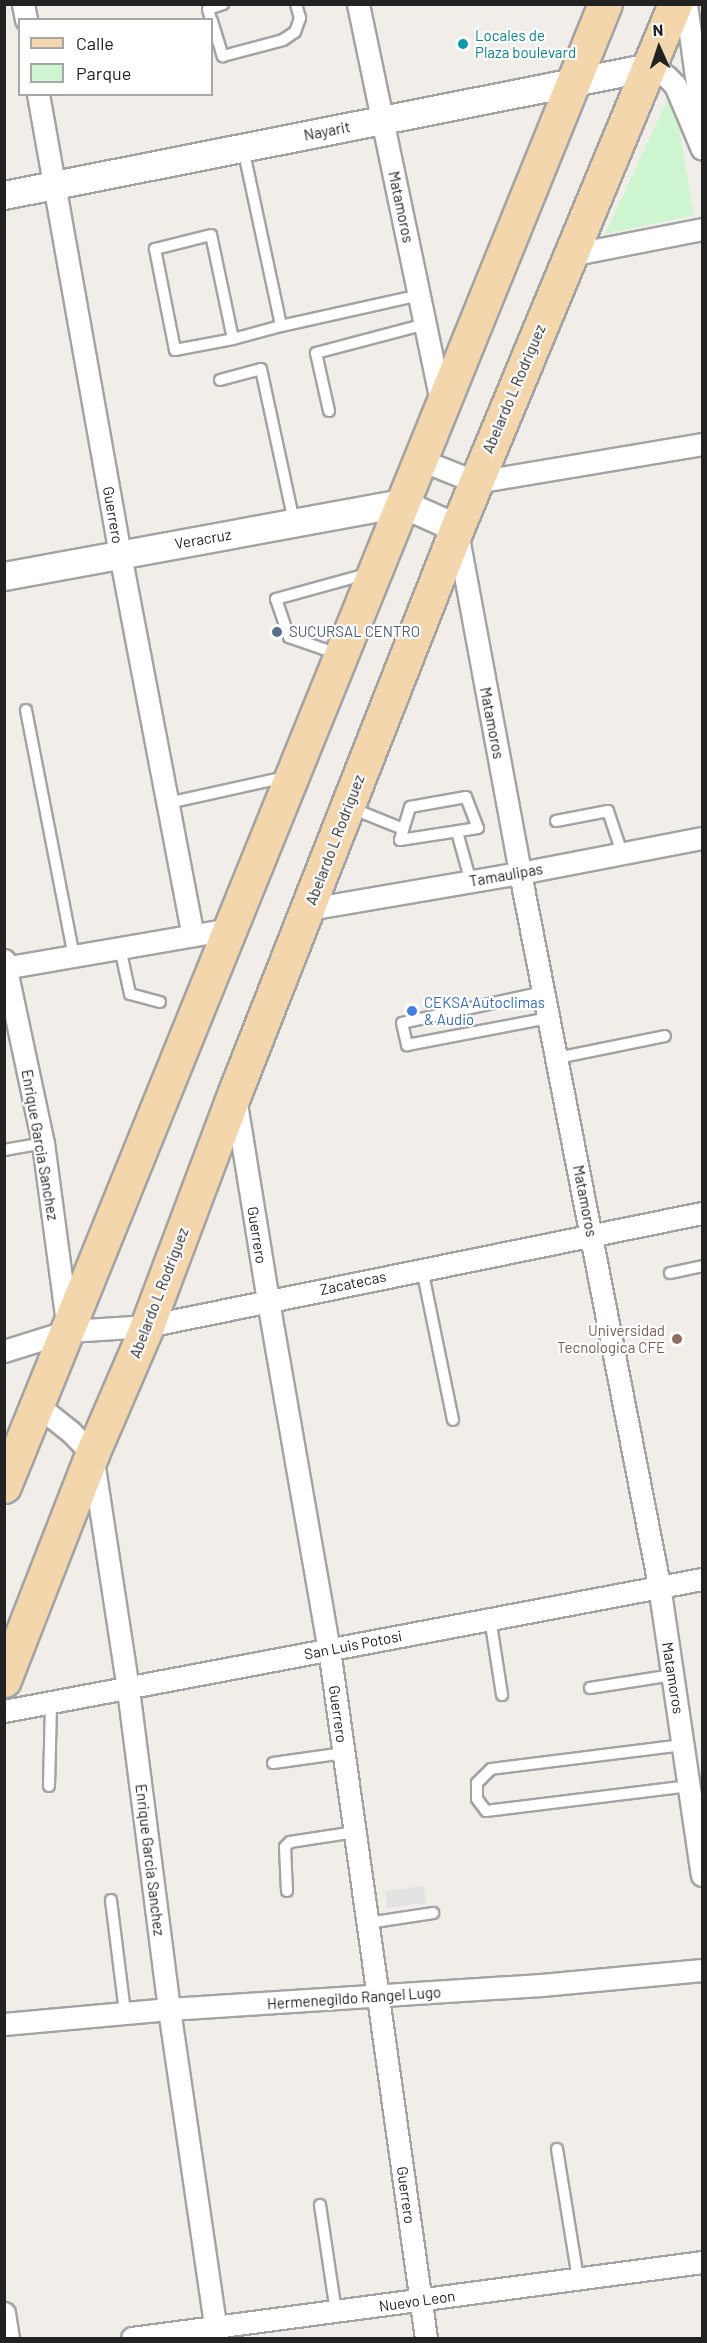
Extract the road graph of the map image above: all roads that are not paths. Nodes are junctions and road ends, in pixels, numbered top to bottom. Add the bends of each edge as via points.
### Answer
1 (223, 4) edge
2 (296, 4) edge
3 (358, 4) edge
4 (605, 4) edge
5 (675, 4) edge
6 (686, 4) edge
7 (210, 18) edge
8 (213, 26) edge
9 (649, 67) junction
10 (575, 80) junction
11 (38, 96) edge
12 (382, 120) junction
13 (702, 121) edge
14 (243, 147) junction
15 (702, 149) edge
16 (53, 185) junction
17 (4, 195) edge
18 (702, 229) edge
19 (570, 255) junction
20 (420, 295) junction
21 (426, 324) junction
22 (281, 326) junction
23 (233, 339) junction
24 (220, 380) dead end
25 (443, 409) junction
26 (329, 411) dead end
27 (702, 444) edge
28 (421, 460) junction
29 (476, 482) junction
30 (401, 503) junction
31 (294, 522) junction
32 (456, 528) junction
33 (120, 554) junction
34 (373, 573) junction
35 (4, 576) edge
36 (340, 654) junction
37 (26, 710) dead end
38 (292, 775) junction
39 (168, 803) junction
40 (348, 806) junction
41 (556, 821) dead end
42 (403, 829) junction
43 (457, 832) junction
44 (702, 838) edge
45 (622, 853) junction
46 (520, 873) junction
47 (471, 882) junction
48 (309, 909) junction
49 (230, 929) junction
50 (194, 935) junction
51 (120, 948) junction
52 (74, 956) junction
53 (5, 965) edge
54 (544, 992) junction
55 (160, 1002) dead end
56 (549, 1018) junction
57 (665, 1036) dead end
58 (557, 1058) junction
59 (235, 1092) junction
60 (43, 1143) junction
61 (4, 1150) edge
62 (702, 1213) edge
63 (591, 1235) junction
64 (702, 1266) edge
65 (422, 1269) junction
66 (670, 1273) dead end
67 (268, 1301) junction
68 (147, 1326) junction
69 (68, 1331) junction
70 (4, 1351) edge
71 (37, 1405) junction
72 (453, 1420) dead end
73 (92, 1454) junction
74 (4, 1486) edge
75 (702, 1579) edge
76 (659, 1585) junction
77 (490, 1618) junction
78 (329, 1649) junction
79 (672, 1675) junction
80 (4, 1680) edge
81 (590, 1688) dead end
82 (128, 1689) junction
83 (502, 1695) dead end
84 (51, 1703) junction
85 (4, 1712) edge
86 (683, 1745) junction
87 (344, 1753) junction
88 (273, 1763) dead end
89 (50, 1786) dead end
90 (689, 1786) junction
91 (355, 1832) junction
92 (702, 1875) edge
93 (287, 1891) dead end
94 (111, 1900) dead end
95 (433, 1913) dead end
96 (368, 1923) junction
97 (702, 1971) edge
98 (379, 1997) junction
99 (169, 2009) junction
100 (125, 2013) junction
101 (4, 2024) edge
102 (557, 2149) dead end
103 (320, 2205) dead end
104 (702, 2262) edge
105 (578, 2279) junction
106 (421, 2301) junction
107 (336, 2312) junction
108 (4, 2313) edge
109 (216, 2333) edge
110 (8, 2338) edge
111 (132, 2338) edge
112 (426, 2338) edge

1 - 7 lane via 208,9
2 - 8 lane via 300,18 295,32 283,40 223,56
3 - 12 street, Matamoros
4 - 10 main road
5 - 9 main road, Abelardo L Rodriguez
6 - 13 street
9 - 10 street, Nayarit
9 - 15 street via 675,85
9 - 19 main road, Abelardo L Rodriguez
10 - 12 street, Nayarit
10 - 25 main road
11 - 16 street, Guerrero
12 - 14 street, Nayarit
12 - 20 street, Matamoros
14 - 16 street, Nayarit
14 - 22 lane
16 - 17 street, Nayarit
16 - 33 street, Guerrero
18 - 19 street
19 - 29 main road, Abelardo L Rodriguez
20 - 21 street, Matamoros
20 - 22 lane
21 - 25 street, Matamoros
21 - 26 lane via 316,354
22 - 23 lane
23 - 23 lane via 211,235 155,249 175,350
24 - 31 lane via 261,369
25 - 28 main road
27 - 29 street
28 - 29 street
28 - 30 main road
29 - 32 main road, Abelardo L Rodriguez
30 - 31 street, Veracruz
30 - 32 street
30 - 34 main road
31 - 33 street, Veracruz
32 - 40 main road, Abelardo L Rodriguez
32 - 46 street, Matamoros
33 - 35 street, Veracruz
33 - 39 street, Guerrero
34 - 36 main road
34 - 36 lane via 276,599 289,637
36 - 38 main road
37 - 52 lane
38 - 39 lane
38 - 49 main road
39 - 50 street, Guerrero
40 - 42 lane
40 - 48 main road, Abelardo L Rodriguez
41 - 45 lane via 608,811
42 - 43 lane via 400,840
42 - 43 lane via 410,807 466,797 478,828
43 - 47 lane
44 - 45 street, Tamaulipas
45 - 46 street, Tamaulipas
46 - 47 street, Tamaulipas
46 - 54 street, Matamoros
47 - 48 street, Tamaulipas
48 - 59 main road, Abelardo L Rodriguez
49 - 50 street
49 - 69 main road
50 - 51 street
51 - 52 street
51 - 55 lane via 130,994
52 - 53 street
53 - 60 street, Enrique Garcia Sanchez
54 - 56 street, Matamoros
54 - 56 lane via 402,1023 407,1045
56 - 58 street, Matamoros
57 - 58 lane
58 - 63 street, Matamoros
59 - 67 street, Guerrero
59 - 68 main road, Abelardo L Rodriguez
60 - 61 lane
60 - 69 street, Enrique Garcia Sanchez
62 - 63 street, Zacatecas
63 - 65 street, Zacatecas
63 - 76 street, Matamoros
64 - 66 lane
65 - 67 street, Zacatecas
65 - 72 lane
67 - 68 street, Zacatecas
67 - 78 street, Guerrero
68 - 69 street, Zacatecas
68 - 73 main road, Abelardo L Rodriguez
69 - 70 street, Zacatecas
69 - 71 main road
71 - 73 street via 71,1431
71 - 74 main road
73 - 80 main road, Abelardo L Rodriguez
73 - 82 street, Enrique Garcia Sanchez
75 - 76 street, San Luis Potosi
76 - 77 street, San Luis Potosi
76 - 79 street, Matamoros
77 - 78 street, San Luis Potosi
77 - 83 lane
78 - 82 street, San Luis Potosi
78 - 87 street, Guerrero
79 - 81 lane
79 - 86 street, Matamoros
82 - 84 street, San Luis Potosi
82 - 99 street, Enrique Garcia Sanchez
84 - 85 street, San Luis Potosi
84 - 89 lane
86 - 90 street, Matamoros
86 - 90 lane via 491,1769 477,1784 477,1798 486,1811
87 - 88 lane
87 - 91 street, Guerrero
90 - 92 street, Matamoros
91 - 93 lane via 290,1842 285,1847
91 - 96 street, Guerrero
94 - 100 lane
95 - 96 lane
96 - 98 street, Guerrero
97 - 98 street, Hermenegildo Rangel Lugo
98 - 99 street, Hermenegildo Rangel Lugo
98 - 106 street, Guerrero
99 - 100 street, Hermenegildo Rangel Lugo
99 - 109 street, Enrique Garcia Sanchez
100 - 101 street, Hermenegildo Rangel Lugo
102 - 105 lane
103 - 107 lane
104 - 105 street, Nuevo Leon
105 - 106 street, Nuevo Leon
106 - 107 street, Nuevo Leon
106 - 112 street, Guerrero
107 - 109 street, Nuevo Leon
108 - 110 street
109 - 111 street, Nuevo Leon

